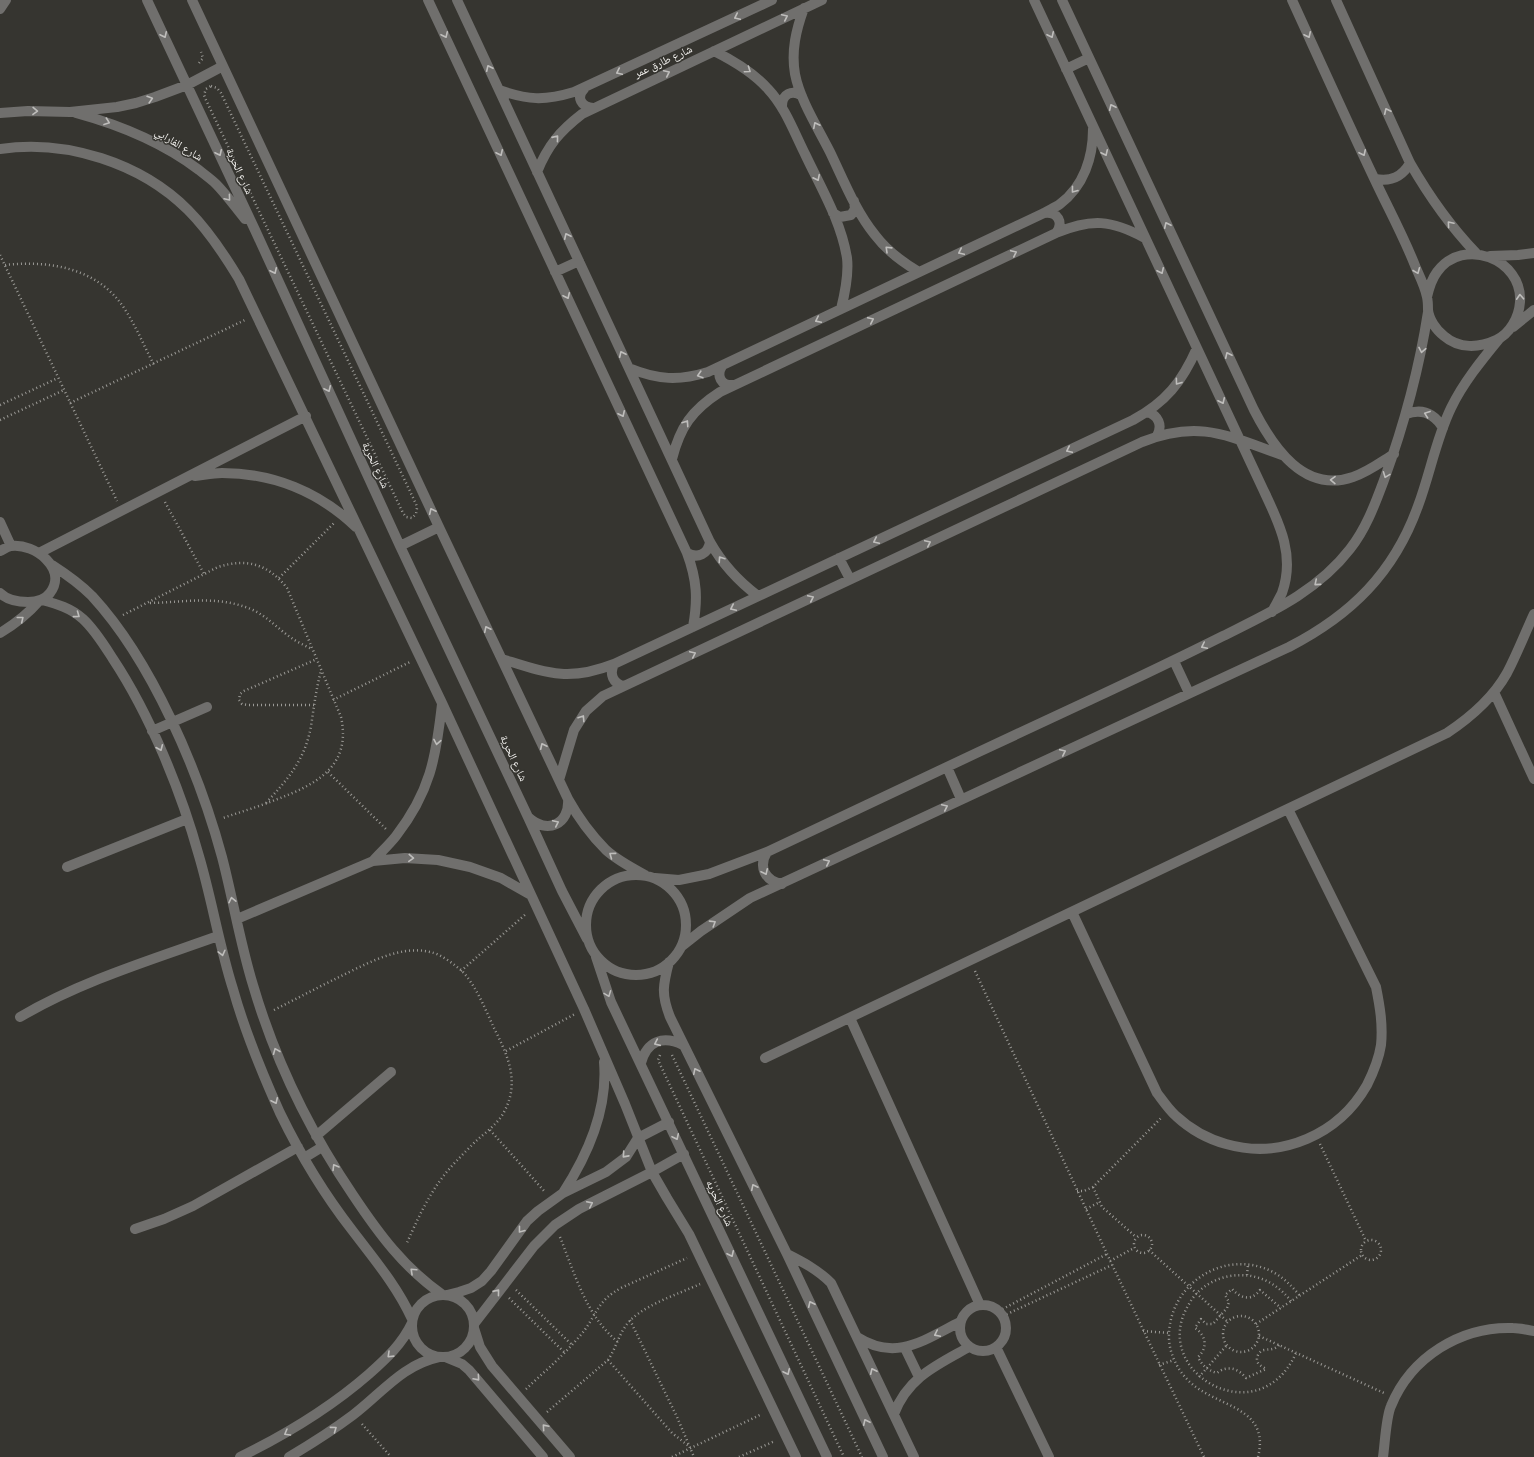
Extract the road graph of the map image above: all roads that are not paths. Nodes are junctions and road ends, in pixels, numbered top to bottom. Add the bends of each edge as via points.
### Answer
1 (6, 0) edge
2 (147, 0) edge
3 (192, 0) edge
4 (428, 0) edge
5 (457, 0) edge
6 (772, 0) edge
7 (822, 0) edge
8 (1034, 0) edge
9 (1062, 0) edge
10 (1292, 0) edge
11 (1336, 0) edge
12 (804, 8) junction
13 (0, 9) edge
14 (714, 51) junction
15 (1089, 58) junction
16 (222, 66) junction
17 (1066, 69) junction
18 (187, 85) junction
19 (584, 88) junction
20 (499, 90) junction
21 (802, 96) junction
22 (782, 106) junction
23 (593, 108) junction
24 (70, 112) junction
25 (0, 113) edge
26 (1093, 127) junction
27 (0, 149) edge
28 (1410, 163) junction
29 (537, 172) junction
30 (1375, 179) junction
31 (854, 201) junction
32 (833, 212) junction
33 (1044, 213) junction
34 (255, 230) junction
35 (1056, 233) junction
36 (1145, 238) junction
37 (1476, 253) junction
38 (1534, 253) edge
39 (1490, 256) junction
40 (579, 261) junction
41 (556, 272) junction
42 (919, 272) junction
43 (1427, 298) junction
44 (841, 309) junction
45 (1534, 310) edge
46 (1428, 312) junction
47 (1510, 329) junction
48 (1499, 339) junction
49 (1197, 348) junction
50 (722, 366) junction
51 (629, 368) junction
52 (733, 385) junction
53 (1147, 412) junction
54 (1406, 414) junction
55 (306, 416) junction
56 (1443, 428) junction
57 (1158, 436) junction
58 (1240, 440) junction
59 (1394, 454) junction
60 (1282, 455) junction
61 (672, 459) junction
62 (189, 476) junction
63 (0, 522) edge
64 (439, 527) junction
65 (360, 531) junction
66 (710, 542) junction
67 (400, 546) junction
68 (4, 548) edge
69 (39, 553) junction
70 (687, 553) junction
71 (839, 558) junction
72 (52, 565) junction
73 (850, 579) junction
74 (0, 593) edge
75 (758, 596) junction
76 (40, 601) junction
77 (1272, 612) junction
78 (1534, 614) edge
79 (693, 627) junction
80 (0, 633) edge
81 (502, 659) junction
82 (1174, 661) junction
83 (614, 664) junction
84 (624, 686) junction
85 (1494, 692) junction
86 (1189, 693) junction
87 (442, 703) junction
88 (207, 708) dead end
89 (172, 723) junction
90 (152, 731) junction
91 (947, 767) junction
92 (1534, 779) edge
93 (559, 780) junction
94 (568, 799) junction
95 (961, 799) junction
96 (1288, 809) junction
97 (528, 818) junction
98 (187, 819) junction
99 (767, 852) junction
100 (372, 860) junction
101 (67, 867) dead end
102 (650, 877) junction
103 (782, 884) junction
104 (529, 894) junction
105 (1072, 912) junction
106 (237, 919) junction
107 (218, 936) junction
108 (587, 939) junction
109 (682, 946) junction
110 (596, 957) junction
111 (670, 962) junction
112 (20, 1017) dead end
113 (850, 1018) junction
114 (683, 1045) junction
115 (604, 1054) junction
116 (765, 1058) dead end
117 (641, 1063) junction
118 (391, 1072) dead end
119 (669, 1122) junction
120 (316, 1136) junction
121 (638, 1138) junction
122 (298, 1147) junction
123 (322, 1147) junction
124 (684, 1154) junction
125 (304, 1158) junction
126 (652, 1172) junction
127 (563, 1193) junction
128 (135, 1229) dead end
129 (787, 1254) junction
130 (445, 1295) junction
131 (980, 1305) junction
132 (412, 1321) junction
133 (960, 1322) junction
134 (474, 1325) junction
135 (1534, 1331) edge
136 (857, 1337) junction
137 (970, 1347) junction
138 (996, 1347) junction
139 (905, 1348) junction
140 (442, 1357) junction
141 (919, 1376) junction
142 (894, 1414) junction
143 (240, 1457) edge
144 (289, 1457) edge
145 (543, 1457) edge
146 (570, 1457) edge
147 (796, 1457) edge
148 (827, 1457) edge
149 (883, 1457) edge
150 (914, 1457) edge
151 (1049, 1457) edge
152 (1382, 1457) edge

1 - 13 street
2 -> 18 street, شارع الحرية
3 - 16 street
4 -> 41 street
20 -> 5 street
6 -> 19 street, شارع طارق عمر
7 - 12 street, شارع طارق عمر
8 -> 17 street
9 - 15 street
10 -> 30 street
28 -> 11 street
14 -> 12 street, شارع طارق عمر
12 - 21 street via 796,30 793,52 795,74
14 -> 22 street via 752,73
23 -> 14 street, شارع طارق عمر
15 - 17 street
60 -> 15 street via 1254,410
16 - 18 street, شارع الفارابي
64 -> 16 street
17 - 26 street
24 -> 18 street, شارع الفارابي via 136,103
18 -> 34 street, شارع الحرية
19 - 20 street, شارع طارق عمر via 555,98 536,99
19 - 23 street via 580,94 581,101 586,107
20 - 29 street
21 - 22 street via 788,94 783,99
31 -> 21 street
22 -> 32 street
29 -> 23 street, شارع طارق عمر via 544,154 555,138 568,124
25 -> 24 street, شارع الفارابي
24 -> 34 street, شارع الفارابي via 132,131 189,163 215,183
26 -> 33 street via 1093,145 1082,178 1073,192 1060,204
26 -> 36 street
27 - 55 street via 36,147 92,155 118,164 143,177 188,210 207,230 239,279
28 - 30 street via 1400,176 1387,180
37 -> 28 street via 1433,202
40 -> 29 street
30 -> 43 street via 1403,237
31 - 32 street via 855,209 851,215 844,217
42 -> 31 street via 887,249 874,234
32 - 44 street via 842,235 847,260 846,285
33 - 35 street via 1055,214 1059,218 1059,229
33 -> 42 street
34 -> 67 street, شارع الحرية
35 - 36 street via 1087,223 1108,223 1127,228
52 -> 35 street
36 -> 49 street
37 - 39 street
37 - 43 street via 1448,261 1437,271 1430,283
38 - 39 street
47 -> 39 street via 1517,316 1519,288 1513,274
40 - 41 street
51 -> 40 street
41 -> 70 street
42 - 44 street
43 - 46 street
44 -> 50 street
45 - 47 street
46 - 48 street via 1434,325 1444,336 1457,343 1471,346 1486,345
46 -> 54 street via 1419,364
47 - 48 street
48 - 56 street via 1472,372
49 -> 53 street via 1189,367 1177,384 1163,400
49 -> 58 street
50 -> 51 street via 692,377 676,379 644,375
50 - 52 street via 720,380 726,385
51 - 61 street
61 -> 52 street via 683,426 693,413 705,401
53 - 57 street via 1159,421
53 -> 71 street
56 -> 54 street via 1432,414 1415,411
54 - 59 street
55 - 62 street
55 - 65 street
56 - 86 street via 1419,506 1409,529 1384,571 1368,590 1336,619 1311,636
57 - 58 street via 1178,431 1199,430 1220,433
73 -> 57 street
58 - 60 street
58 - 77 street via 1283,536 1287,554 1282,593
59 -> 60 street via 1353,477 1338,480 1323,480 1308,475
59 -> 77 street via 1375,505 1351,548 1316,584
61 - 66 street
62 - 65 street via 221,473 254,475 286,483 316,496 343,514
62 - 69 street
63 - 68 street
64 - 67 street
81 -> 64 street
65 - 87 street
66 - 70 street via 707,550 700,556
75 -> 66 street via 730,572
67 - 97 street, شارع الحرية
68 - 69 street via 28,548
69 - 72 street
70 - 79 street via 696,589
71 - 73 street
71 - 75 street
72 - 76 street via 56,581 49,595
72 - 89 street via 87,592 112,621 145,670
84 -> 73 street
74 - 76 street via 22,602
75 -> 79 street
80 -> 76 street via 15,624
76 -> 90 street via 56,603 70,610 92,629 119,668
77 -> 82 street
78 - 85 street via 1507,673
79 - 83 street
81 - 83 street via 561,675 598,671
93 -> 81 street
82 - 86 street
82 - 91 street
83 - 84 street via 611,672 613,680
93 -> 84 street via 574,730 586,711 604,696
85 - 92 street
85 - 96 street via 1472,715 1447,733
95 -> 86 street
87 -> 100 street via 434,761 425,789 395,838
87 - 104 street
88 - 89 street
89 - 90 street
106 -> 89 street via 212,822
90 -> 98 street
91 - 95 street
91 - 99 street
93 - 94 street
97 -> 94 street via 541,826 556,825 567,814
102 -> 94 street via 624,864 606,850
103 -> 95 street
96 - 105 street
96 - 105 street via 1376,987 1382,1016 1381,1046 1373,1074 1353,1105 1338,1121 1316,1135 1285,1146 1256,1149 1226,1144 1199,1133 1176,1116 1157,1093
97 - 108 street, شارع الحرية
98 - 101 street
98 - 107 street via 203,870
99 - 102 street via 709,874 679,880
99 -> 103 street via 762,863 765,875 770,880
100 -> 104 street via 405,858 464,865 501,878
100 - 106 street
102 - 108 street via 624,876 606,884 598,891 588,908 585,924
102 - 109 street via 672,889 683,906 686,926
109 -> 103 street via 750,898
104 - 115 street
105 - 113 street
120 -> 106 street via 281,1065 252,984
107 - 112 street via 68,992
107 -> 122 street via 233,992 255,1054 273,1098
108 - 110 street
109 - 111 street
110 - 111 street via 612,970 632,975 652,973
110 -> 117 street, شارع الحريه via 611,1002
111 - 114 street via 664,981 664,1000
113 - 116 street
113 - 131 street
114 -> 117 street via 675,1041 657,1042 643,1054
129 -> 114 street
115 - 121 street
115 - 127 street via 605,1078 596,1126 588,1150
117 - 119 street, شارع الحريه
118 - 120 street
119 - 121 street
119 -> 124 street, شارع الحريه
120 - 123 street
121 - 126 street
121 -> 127 street via 626,1157 606,1172
122 - 125 street
122 - 128 street via 192,1206
123 - 125 street
130 -> 123 street via 427,1284 399,1258 356,1200
124 - 126 street
124 -> 148 street, شارع الحريه
125 - 132 street via 335,1207 398,1292
134 -> 126 street via 534,1246 555,1225 579,1209
126 - 147 street via 699,1252
127 -> 130 street via 527,1221 482,1280 471,1288
129 - 136 street via 814,1268 831,1283
149 -> 129 street
130 - 132 street via 427,1299 418,1308
130 - 134 street via 462,1302 470,1312
131 - 133 street via 967,1311
131 - 138 street via 986,1305 1001,1314 1006,1330 1001,1343
132 - 140 street via 412,1331 418,1346 432,1355
132 -> 143 street via 394,1351 353,1387 301,1425
133 - 137 street via 961,1336
133 -> 139 street
134 - 140 street via 472,1336 465,1347 454,1355
146 -> 134 street via 486,1356 478,1342
135 - 152 street via 1513,1328 1488,1329 1462,1336 1439,1348 1419,1364 1402,1384 1390,1407
136 - 139 street via 880,1347
142 -> 136 street
137 - 138 street via 983,1351
137 - 141 street
138 - 151 street
139 - 141 street
144 -> 140 street via 354,1414 407,1369 417,1363
140 -> 145 street via 458,1362 469,1370
141 - 142 street via 902,1397
142 - 150 street

